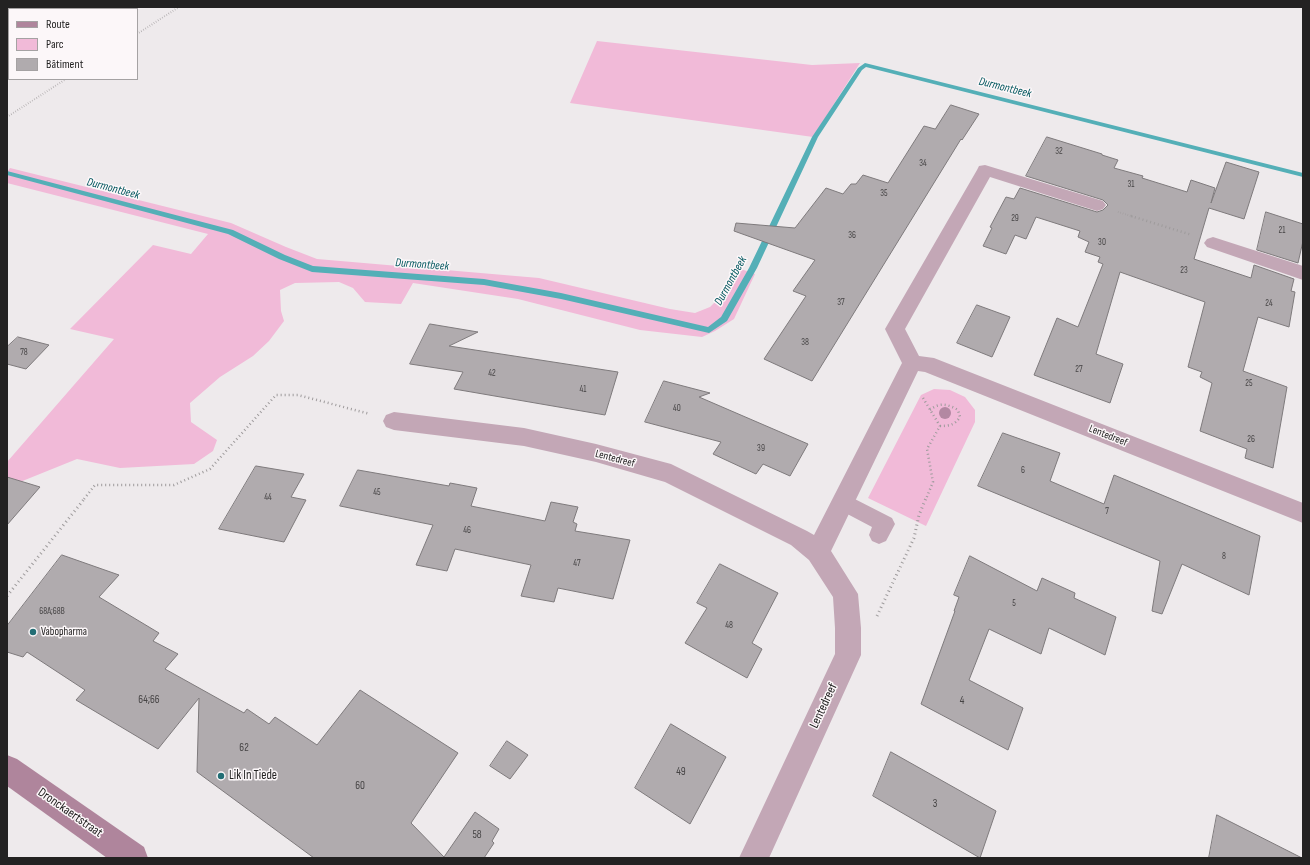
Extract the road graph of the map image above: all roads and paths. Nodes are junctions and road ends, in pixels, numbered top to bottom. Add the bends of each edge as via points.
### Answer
1 (180, 7) edge
2 (138, 33) edge
3 (64, 80) edge
4 (7, 117) edge
5 (1097, 205) joint
6 (1193, 236) dead end
7 (1213, 242) dead end
8 (1303, 273) edge
9 (912, 363) junction
10 (930, 410) dead end
11 (394, 421) joint
12 (940, 426) dead end
13 (843, 502) junction
14 (1303, 513) edge
15 (879, 535) dead end
16 (818, 552) junction
17 (7, 596) edge
18 (7, 769) edge
19 (133, 858) edge
20 (754, 858) edge

1 - 2 path
3 - 4 path
5 - 6 path
5 - 9 street via 985,170 895,329
7 - 8 street
9 - 13 street
9 - 14 street, Lentedreef via 927,364
10 - 12 path via 938,404 946,404 958,410 960,417 957,422 949,426
11 - 16 street, Lentedreef via 524,437 596,453 671,474 799,538
11 - 17 path via 298,395 276,395 210,469 174,485 95,485
13 - 15 lane via 885,524
13 - 16 street
16 - 20 street, Lentedreef via 845,594 848,654
18 - 19 main road, Dronckaertstraat

